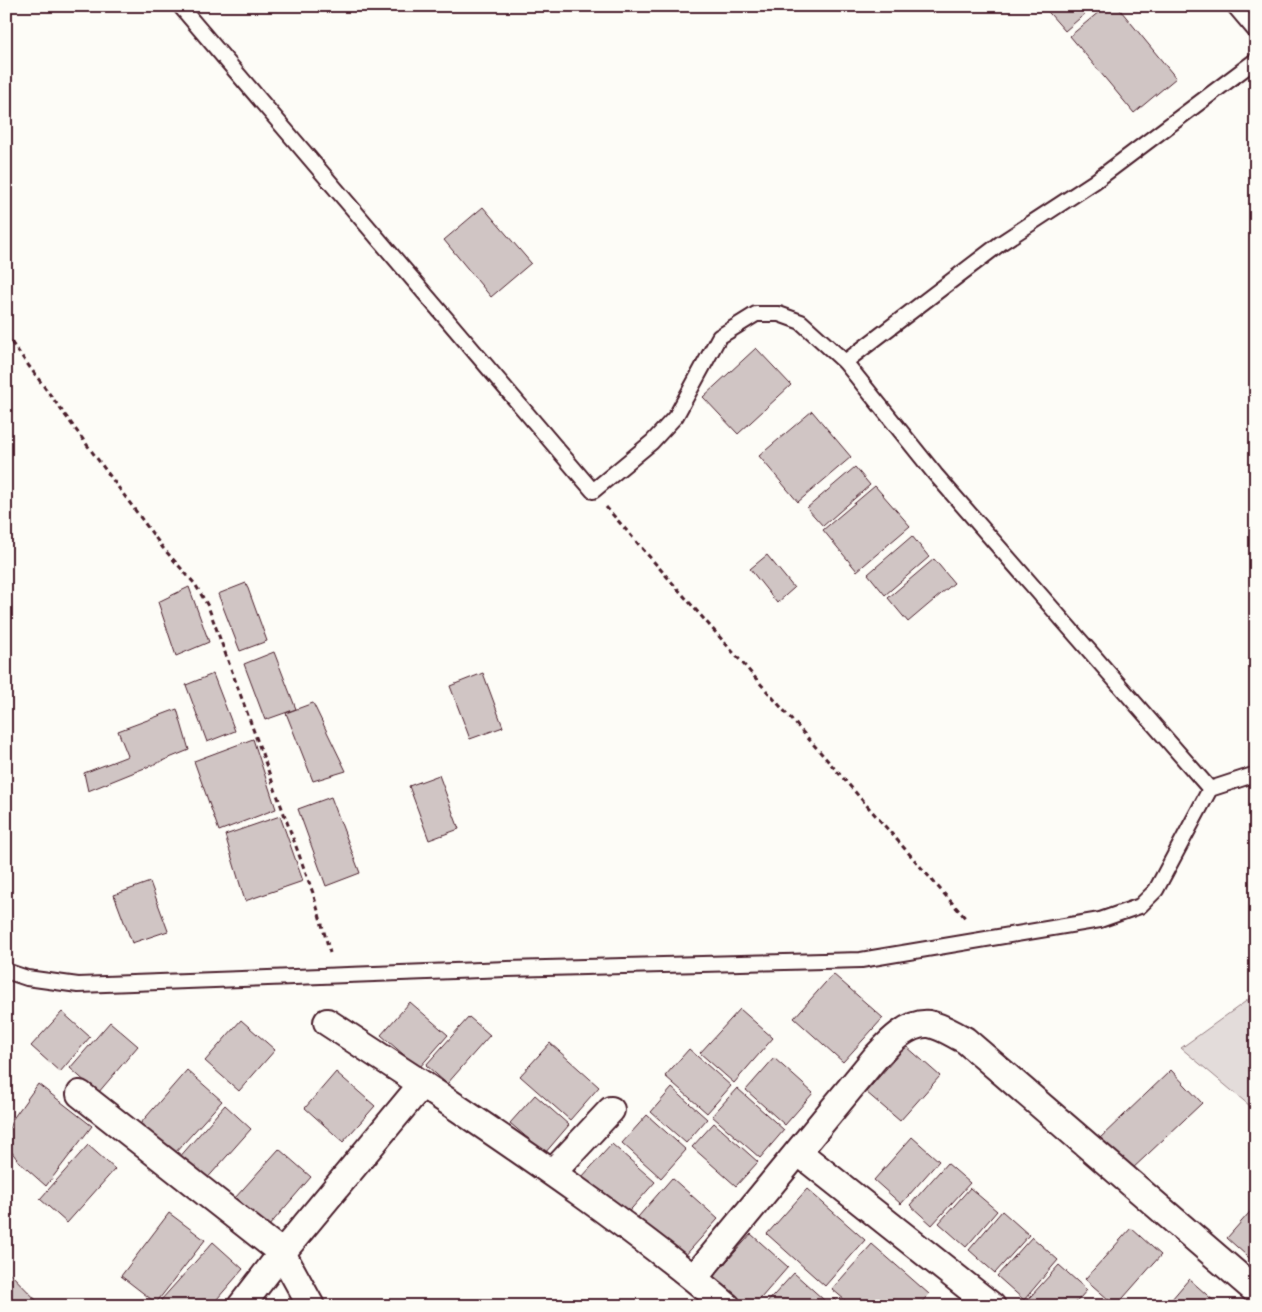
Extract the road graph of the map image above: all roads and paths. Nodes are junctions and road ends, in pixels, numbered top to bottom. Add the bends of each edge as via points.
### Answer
1 (180, 6) edge
2 (1234, 6) edge
3 (1256, 32) edge
4 (1256, 60) edge
5 (6, 335) edge
6 (845, 362) junction
7 (593, 491) junction
8 (1256, 774) edge
9 (1210, 789) junction
10 (982, 938) junction
11 (6, 971) edge
12 (336, 976) junction
13 (328, 1022) dead end
14 (422, 1084) junction
15 (80, 1094) dead end
16 (610, 1110) dead end
17 (798, 1152) junction
18 (553, 1172) junction
19 (282, 1253) junction
20 (694, 1278) junction
21 (1256, 1291) edge
22 (241, 1306) edge
23 (311, 1306) edge
24 (728, 1306) edge
25 (992, 1306) edge

1 - 7 lane
2 - 3 lane
4 - 6 lane via 1094,182 1001,243
5 - 12 path via 163,548 195,584 208,606 313,893
6 - 7 lane via 801,322 779,314 756,314 719,337 676,416 652,442
6 - 9 lane via 935,474
7 - 10 path
8 - 9 lane
9 - 10 lane via 1156,890 1140,906 1100,920
10 - 12 lane via 861,960
11 - 12 lane via 27,978 78,985
13 - 14 street
14 - 18 street
14 - 19 street
15 - 19 street
16 - 18 street
17 - 20 street
17 - 21 street via 892,1040 912,1027 928,1024 940,1027 964,1040
17 - 25 street
18 - 20 street
19 - 22 street
19 - 23 street
20 - 24 street

